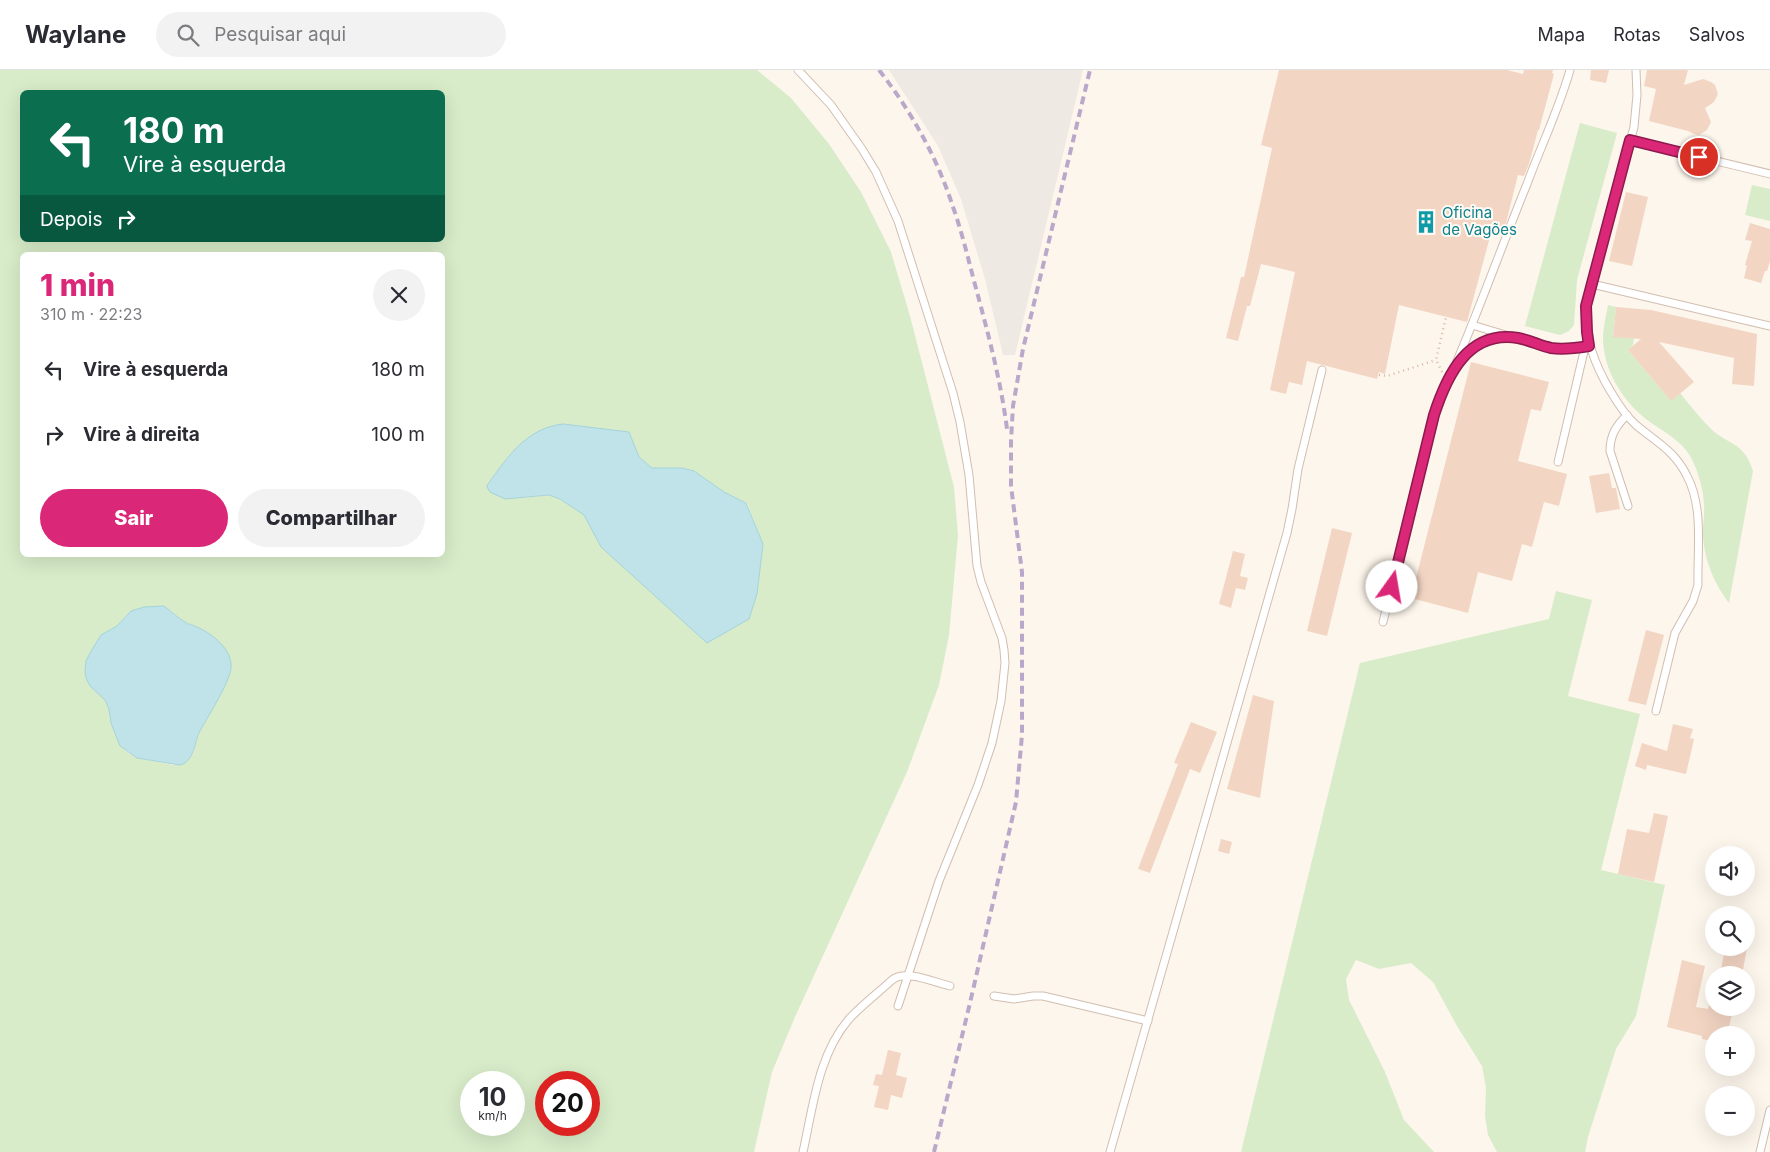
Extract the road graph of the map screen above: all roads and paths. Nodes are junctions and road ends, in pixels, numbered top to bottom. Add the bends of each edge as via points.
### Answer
1 (798, 70) edge
2 (1570, 70) edge
3 (1636, 70) edge
4 (1630, 140) junction
5 (1770, 174) edge
6 (1592, 284) junction
7 (1446, 317) dead end
8 (1472, 325) junction
9 (1770, 326) edge
10 (1519, 338) junction
11 (1587, 346) junction
12 (1436, 360) junction
13 (1322, 370) dead end
14 (1379, 375) dead end
15 (1448, 382) junction
16 (1627, 415) junction
17 (1558, 462) dead end
18 (1628, 506) dead end
19 (1383, 622) dead end
20 (1656, 711) dead end
21 (908, 975) junction
22 (950, 986) dead end
23 (994, 996) dead end
24 (898, 1006) dead end
25 (1148, 1021) junction
26 (1770, 1110) edge
27 (803, 1152) edge
28 (1110, 1152) edge
29 (1760, 1152) edge

1 - 21 lane via 831,105 862,149 898,221 953,393 969,475 980,582 1004,650 1001,701 992,743 939,881
2 - 8 lane
3 - 4 lane via 1636,111
4 - 5 lane
4 - 6 lane
6 - 9 lane
6 - 11 lane via 1586,306
7 - 12 path
8 - 10 lane
8 - 15 lane
10 - 11 lane via 1551,348
10 - 15 lane via 1497,338 1479,344 1464,355
11 - 16 lane via 1597,369
11 - 17 lane
12 - 14 path via 1387,376
12 - 15 path
13 - 25 lane via 1298,469 1287,533
15 - 19 lane via 1434,415
16 - 18 lane via 1613,432 1610,451
16 - 20 lane via 1676,458 1692,487 1697,508 1698,585 1675,633
21 - 22 lane
21 - 24 lane
21 - 27 lane via 892,980 850,1019 833,1043 819,1080
23 - 25 lane via 1014,999 1043,996
25 - 28 lane
26 - 29 lane

